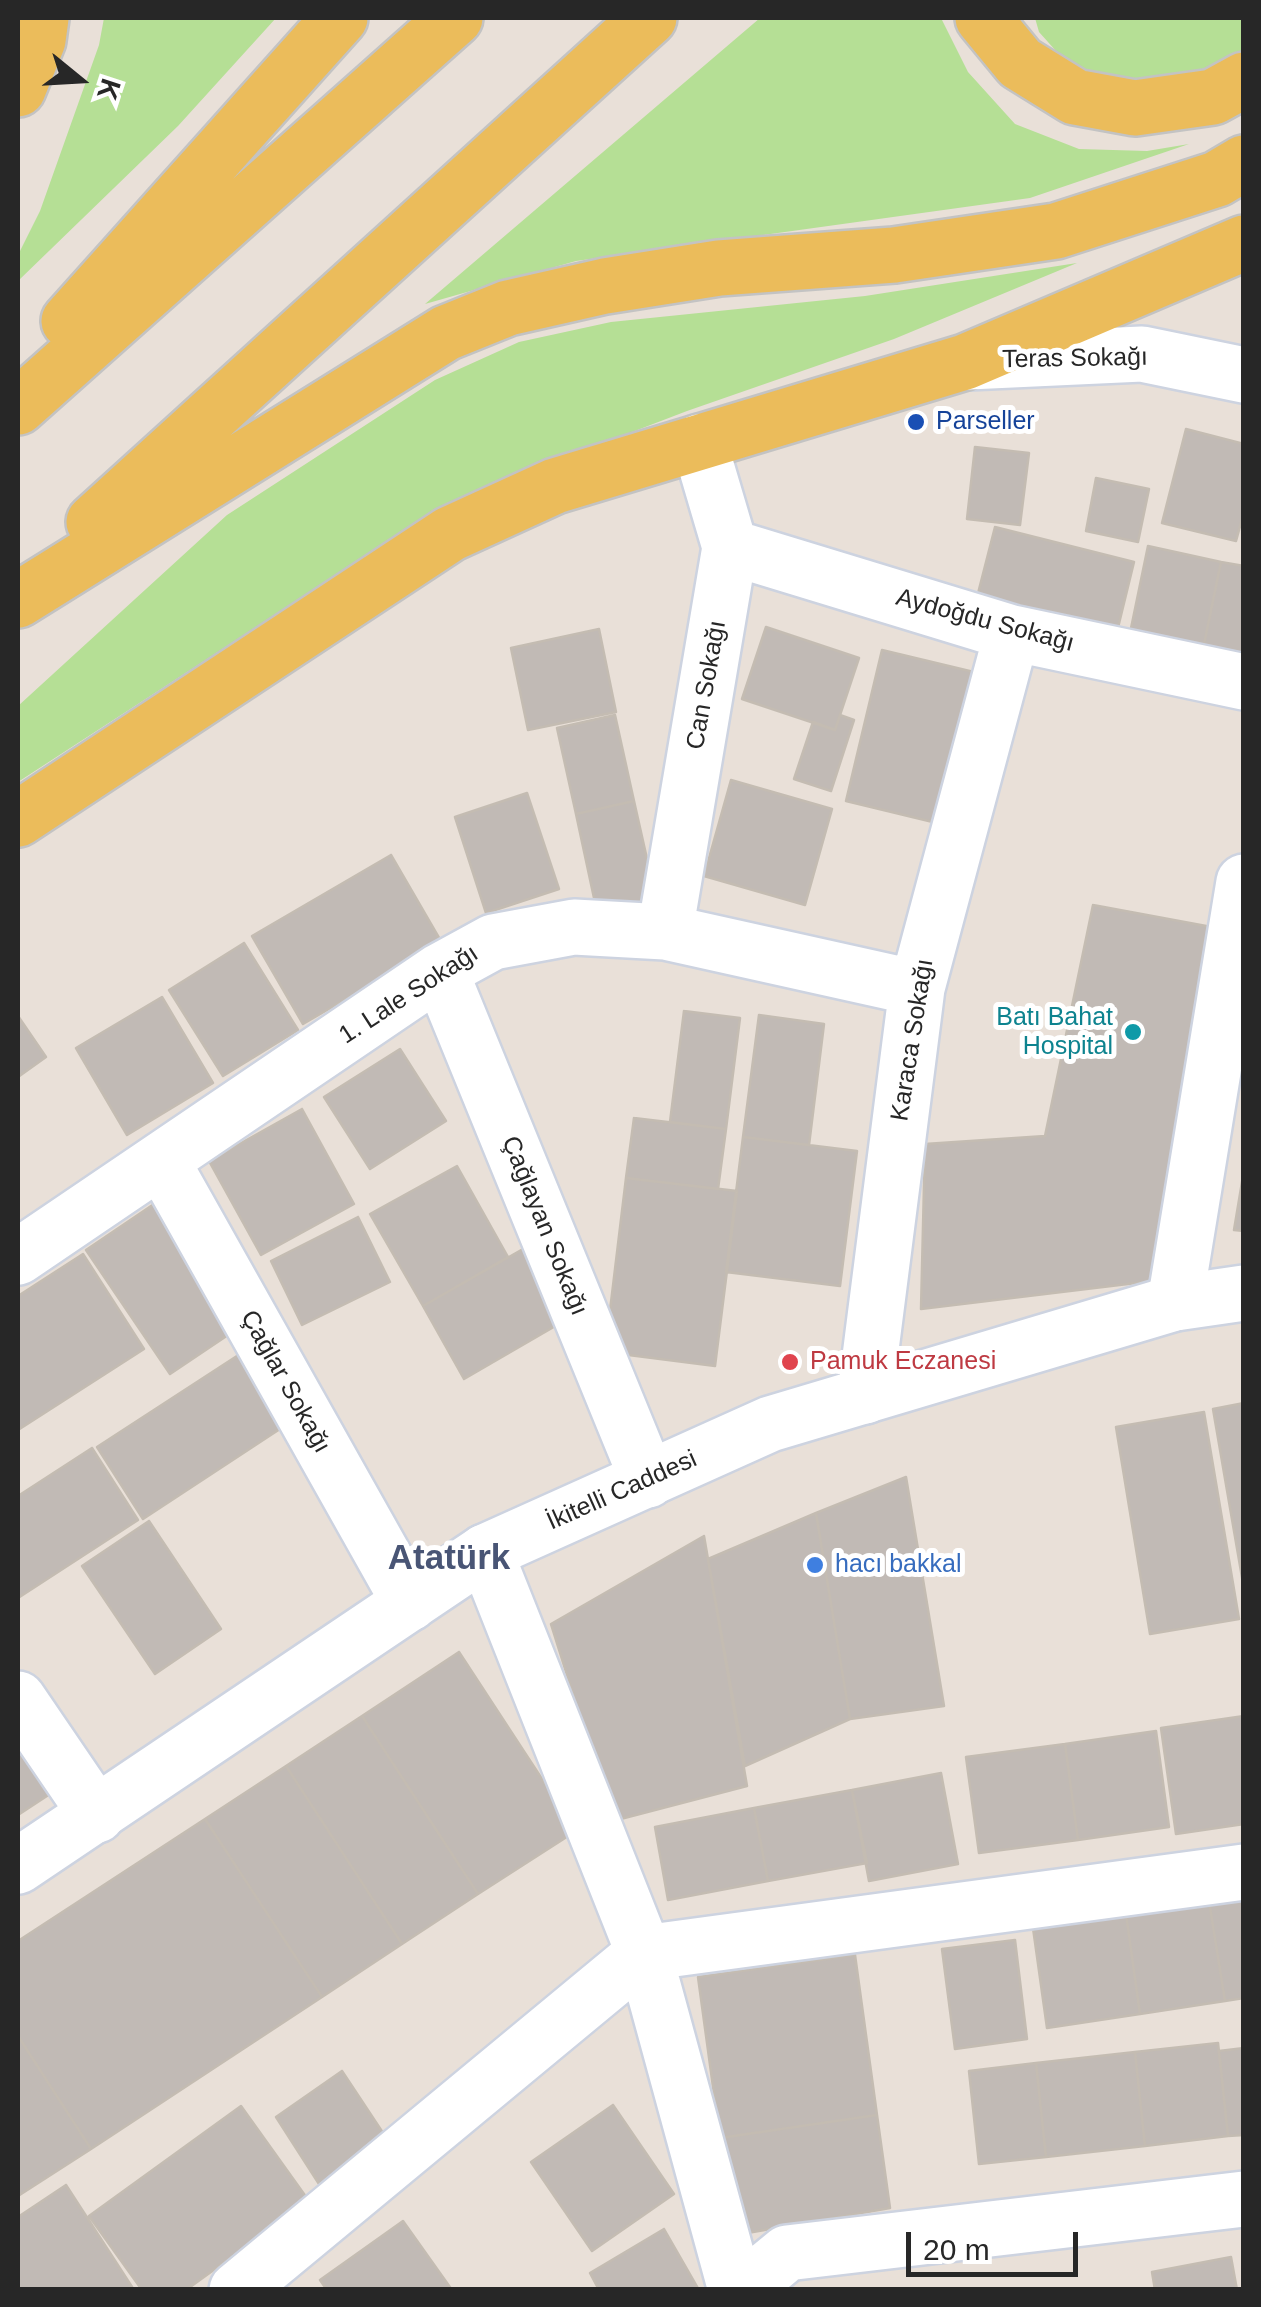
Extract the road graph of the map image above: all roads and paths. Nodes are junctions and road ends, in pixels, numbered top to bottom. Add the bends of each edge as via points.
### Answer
1 (42, 18) edge
2 (340, 18) edge
3 (455, 18) edge
4 (649, 18) edge
5 (983, 18) edge
6 (1244, 80) edge
7 (18, 89) edge
8 (1244, 164) edge
9 (1244, 243) edge
10 (965, 362) junction
11 (1244, 375) edge
12 (18, 378) edge
13 (18, 407) edge
14 (699, 442) junction
15 (730, 546) junction
16 (18, 592) edge
17 (18, 600) edge
18 (1012, 633) junction
19 (1244, 682) edge
20 (18, 819) edge
21 (1244, 882) edge
22 (665, 932) junction
23 (1238, 941) edge
24 (440, 971) junction
25 (917, 988) junction
26 (161, 1160) junction
27 (18, 1258) edge
28 (1244, 1293) edge
29 (1175, 1304) junction
30 (865, 1396) junction
31 (648, 1480) junction
32 (485, 1552) junction
33 (410, 1603) junction
34 (18, 1699) edge
35 (97, 1814) junction
36 (18, 1866) edge
37 (1244, 1872) edge
38 (644, 1954) junction
39 (1244, 2199) edge
40 (236, 2290) edge
41 (739, 2290) edge

1 - 7 main road
2 - 12 main road
3 - 13 main road
4 - 16 main road
5 - 6 main road via 1020,63 1075,97 1135,108 1212,97
8 - 17 main road via 1056,232 894,255 719,268 508,308 446,333
9 - 10 main road
10 - 11 street, Teras Sokağı via 1142,354
10 - 14 main road
14 - 15 street, Can Sokağı
14 - 20 main road via 555,486 450,534
15 - 18 street, Aydoğdu Sokağı
15 - 22 street, Can Sokağı
18 - 19 street, Aydoğdu Sokağı
18 - 25 street, Karaca Sokağı
21 - 23 street
22 - 24 street, 1. Lale Sokağı via 574,927 493,942
22 - 25 street, 1. Lale Sokağı
23 - 29 street
24 - 26 street, 1. Lale Sokağı
24 - 31 street, Çağlayan Sokağı
25 - 30 street, Karaca Sokağı
26 - 27 street, 1. Lale Sokağı
26 - 33 street, Çağlar Sokağı
28 - 29 street, İkitelli Caddesi
29 - 30 street, İkitelli Caddesi
30 - 31 street, İkitelli Caddesi via 770,1424
31 - 32 street, İkitelli Caddesi
32 - 33 street, İkitelli Caddesi
32 - 38 street
33 - 35 street, İkitelli Caddesi
34 - 35 street
35 - 36 street, İkitelli Caddesi
37 - 38 street
38 - 40 street
38 - 41 street
39 - 41 street via 787,2253

